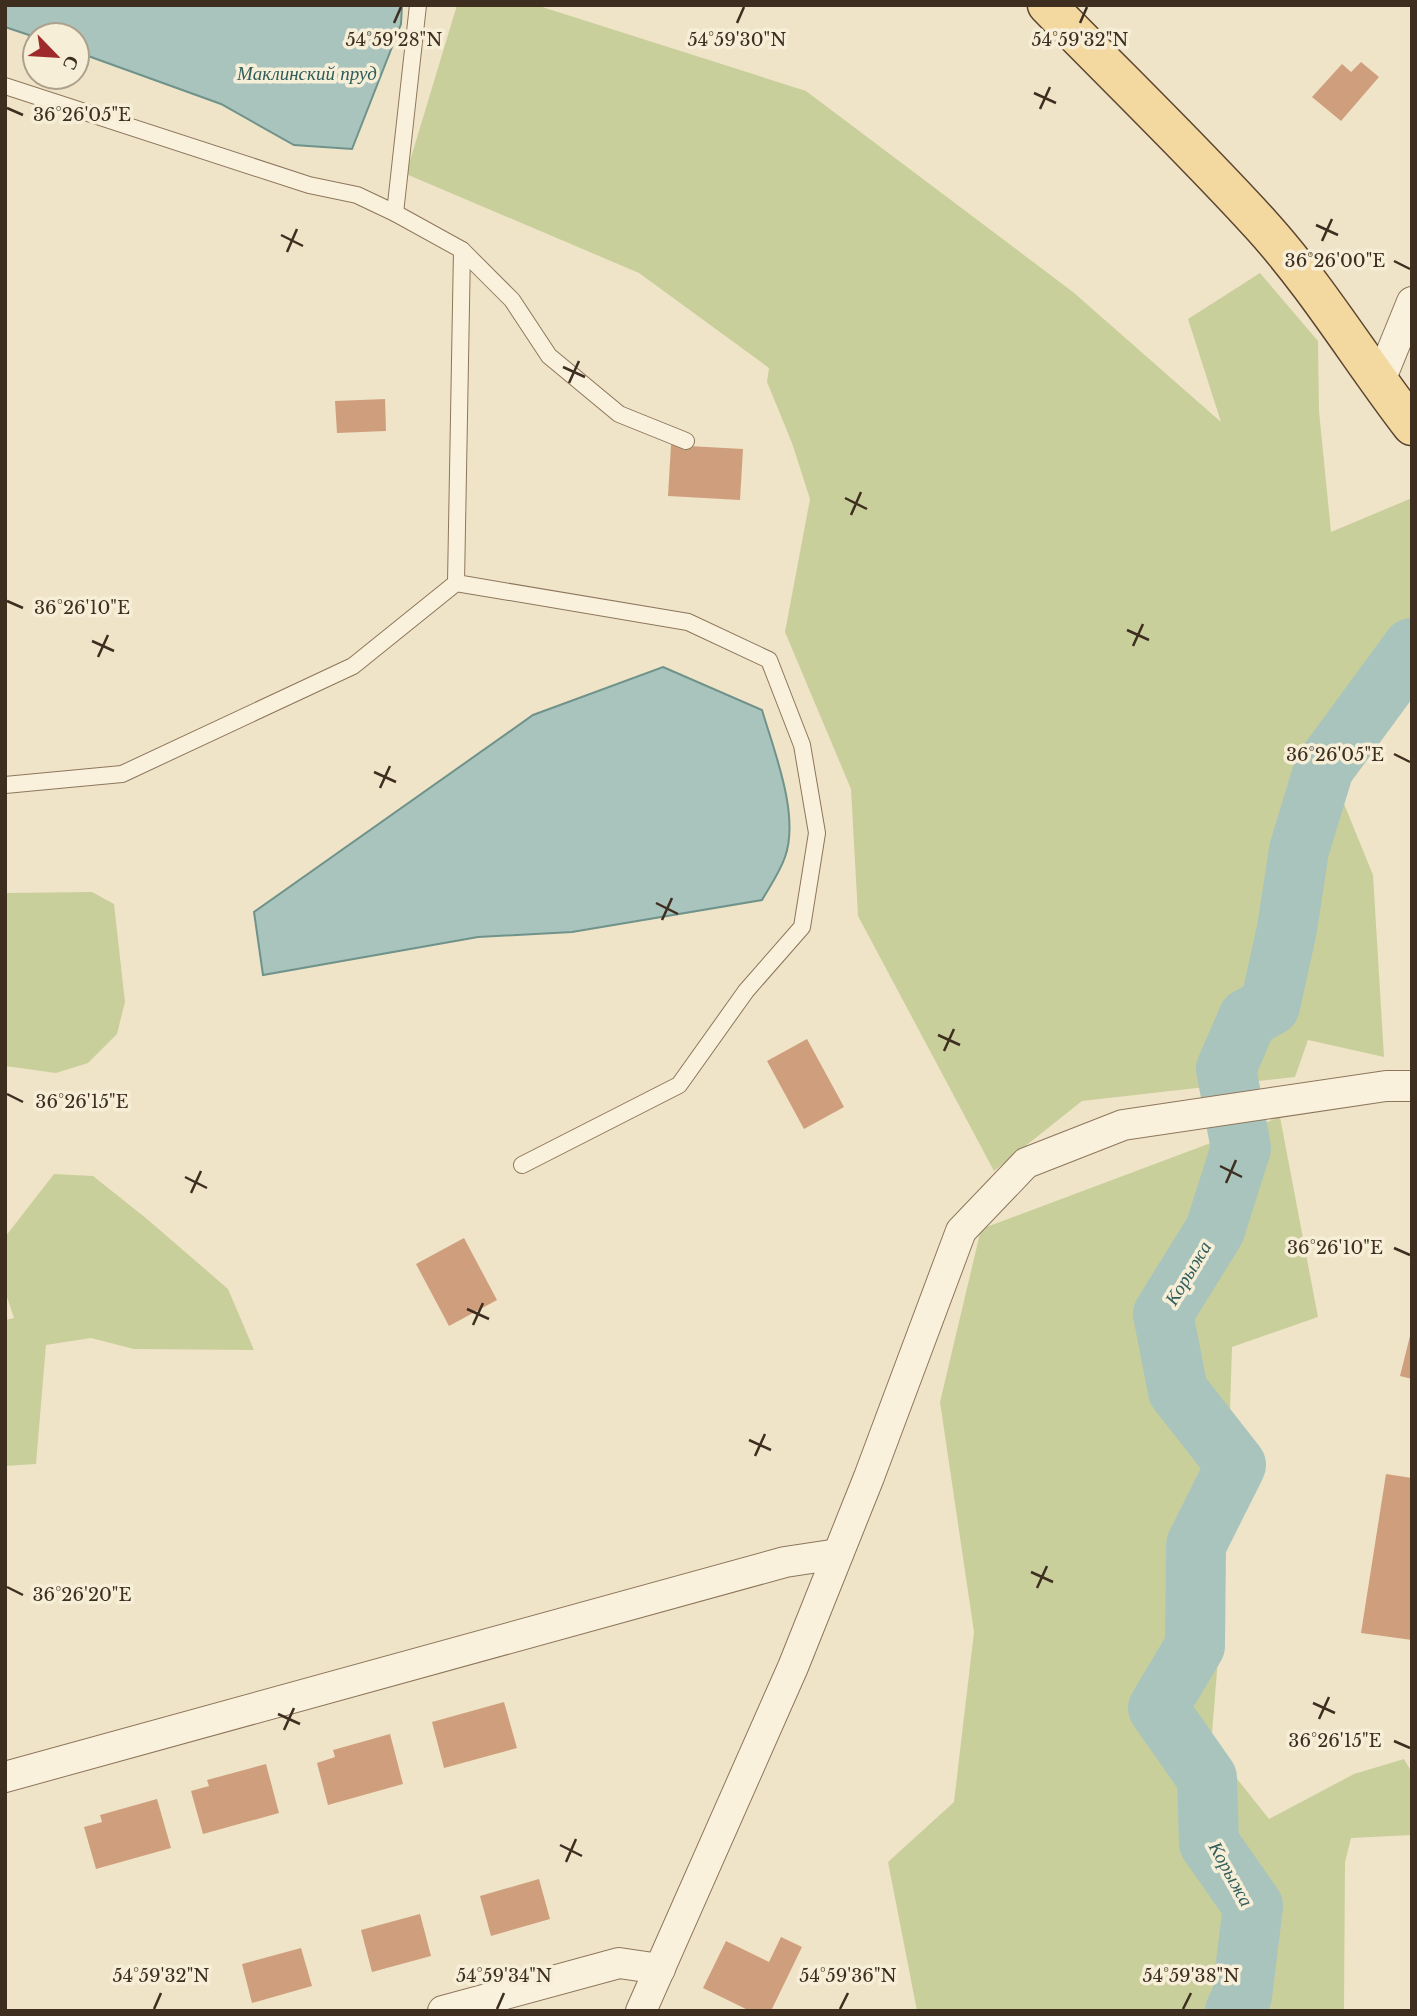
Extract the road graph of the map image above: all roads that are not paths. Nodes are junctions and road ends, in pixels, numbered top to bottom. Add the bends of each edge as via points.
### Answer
1 (418, 5) edge
2 (1047, 5) edge
3 (5, 86) edge
4 (395, 213) junction
5 (462, 250) junction
6 (1412, 302) edge
7 (1379, 383) junction
8 (1412, 426) edge
9 (686, 441) dead end
10 (456, 583) junction
11 (5, 785) edge
12 (1412, 1087) edge
13 (522, 1165) dead end
14 (838, 1554) junction
15 (5, 1777) edge
16 (660, 1969) junction
17 (443, 2011) edge
18 (641, 2011) edge

1 - 4 lane
2 - 7 main road via 1263,227
3 - 4 lane via 309,185 357,195
4 - 5 lane
5 - 9 lane via 512,300 549,356 619,414
5 - 10 lane
6 - 7 street
7 - 8 main road
10 - 11 lane via 353,666 122,774
10 - 13 lane via 688,622 769,660 802,746 817,833 802,927 746,991 679,1085
12 - 14 street via 1385,1086 1123,1125 1026,1163 961,1231
14 - 15 street via 785,1562
14 - 16 street
16 - 17 street via 620,1963
16 - 18 street

